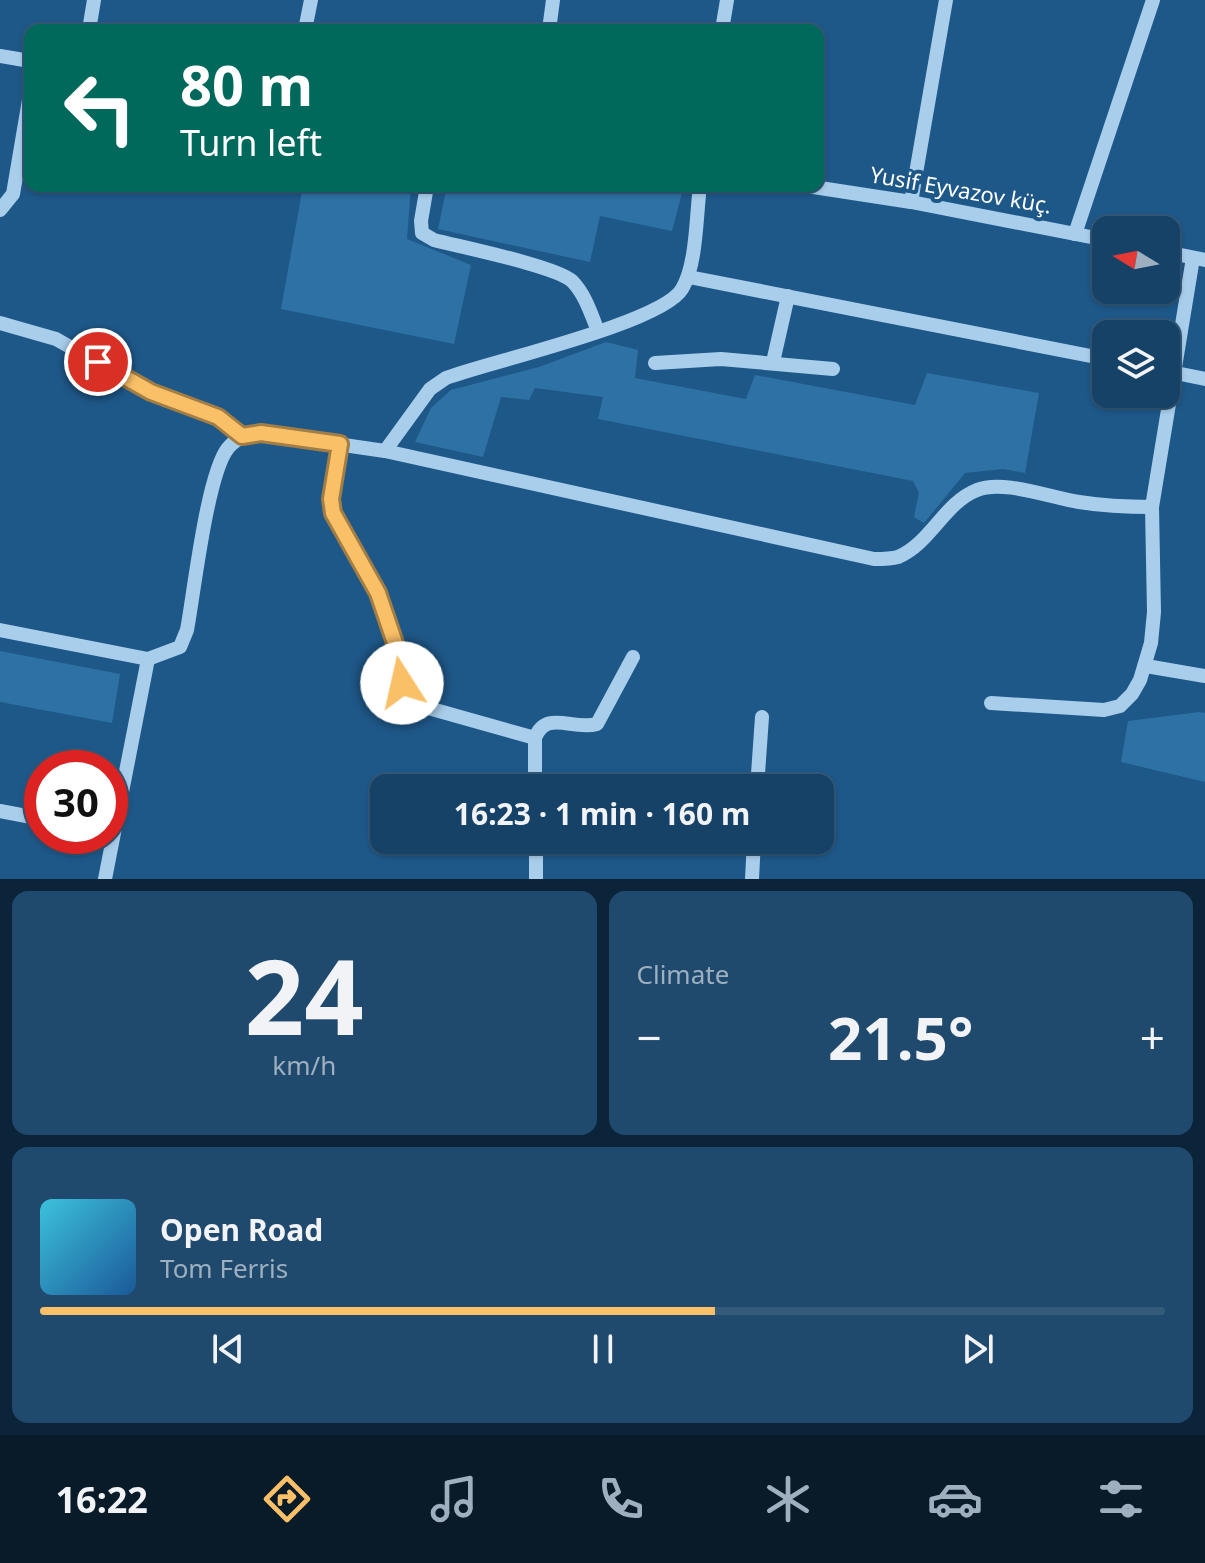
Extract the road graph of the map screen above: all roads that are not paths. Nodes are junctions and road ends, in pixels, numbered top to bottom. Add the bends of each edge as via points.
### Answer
1 (94, 0) edge
2 (311, 0) edge
3 (553, 0) edge
4 (727, 0) edge
5 (946, 0) edge
6 (1153, 0) edge
7 (90, 24) edge
8 (306, 24) edge
9 (550, 24) edge
10 (723, 24) edge
11 (0, 56) edge
12 (24, 60) edge
13 (24, 129) edge
14 (824, 189) edge
15 (426, 192) edge
16 (699, 192) edge
17 (911, 202) junction
18 (0, 210) edge
19 (1075, 234) junction
20 (1092, 237) edge
21 (1199, 259) edge
22 (689, 277) junction
23 (788, 296) junction
24 (0, 323) edge
25 (598, 331) junction
26 (1180, 331) edge
27 (1092, 356) edge
28 (773, 362) junction
29 (655, 363) dead end
30 (833, 369) dead end
31 (1180, 374) edge
32 (1205, 379) edge
33 (1164, 408) edge
34 (242, 436) junction
35 (340, 444) junction
36 (385, 451) junction
37 (1152, 507) junction
38 (0, 630) edge
39 (633, 657) dead end
40 (148, 659) junction
41 (1146, 666) junction
42 (1205, 676) edge
43 (991, 703) dead end
44 (762, 717) dead end
45 (535, 738) junction
46 (128, 756) edge
47 (535, 774) edge
48 (758, 774) edge
49 (0, 811) edge
50 (24, 816) edge
51 (109, 854) edge
52 (536, 854) edge
53 (753, 854) edge
54 (105, 879) edge
55 (536, 879) edge
56 (752, 879) edge

1 - 7 street
2 - 8 street
3 - 9 street
4 - 10 street
5 - 17 street
6 - 19 street
11 - 12 street
13 - 18 street via 13,194
14 - 17 street, Yusif Eyvazov küç.
15 - 25 street via 422,233 568,278 579,289
16 - 22 street
17 - 19 street, Yusif Eyvazov küç.
19 - 20 street, Yusif Eyvazov küç.
21 - 26 street
22 - 23 street
22 - 25 street via 664,304
23 - 27 street
23 - 28 street
24 - 34 street via 56,339 144,388 218,417
25 - 36 street via 446,378 430,389
28 - 29 street
28 - 30 street
31 - 32 street
33 - 37 street
34 - 35 street via 261,433
34 - 40 street via 219,465 180,647
35 - 36 street
35 - 45 street via 333,513 378,593 407,696 414,704
36 - 37 street via 874,559 897,557 979,488 1015,489 1112,507
37 - 41 street via 1154,612
38 - 40 street
39 - 45 street via 597,724 547,722
40 - 46 street
41 - 42 street
41 - 43 street via 1132,694 1120,706 1104,710
44 - 48 street
45 - 47 street
49 - 50 street
51 - 54 street
52 - 55 street
53 - 56 street

